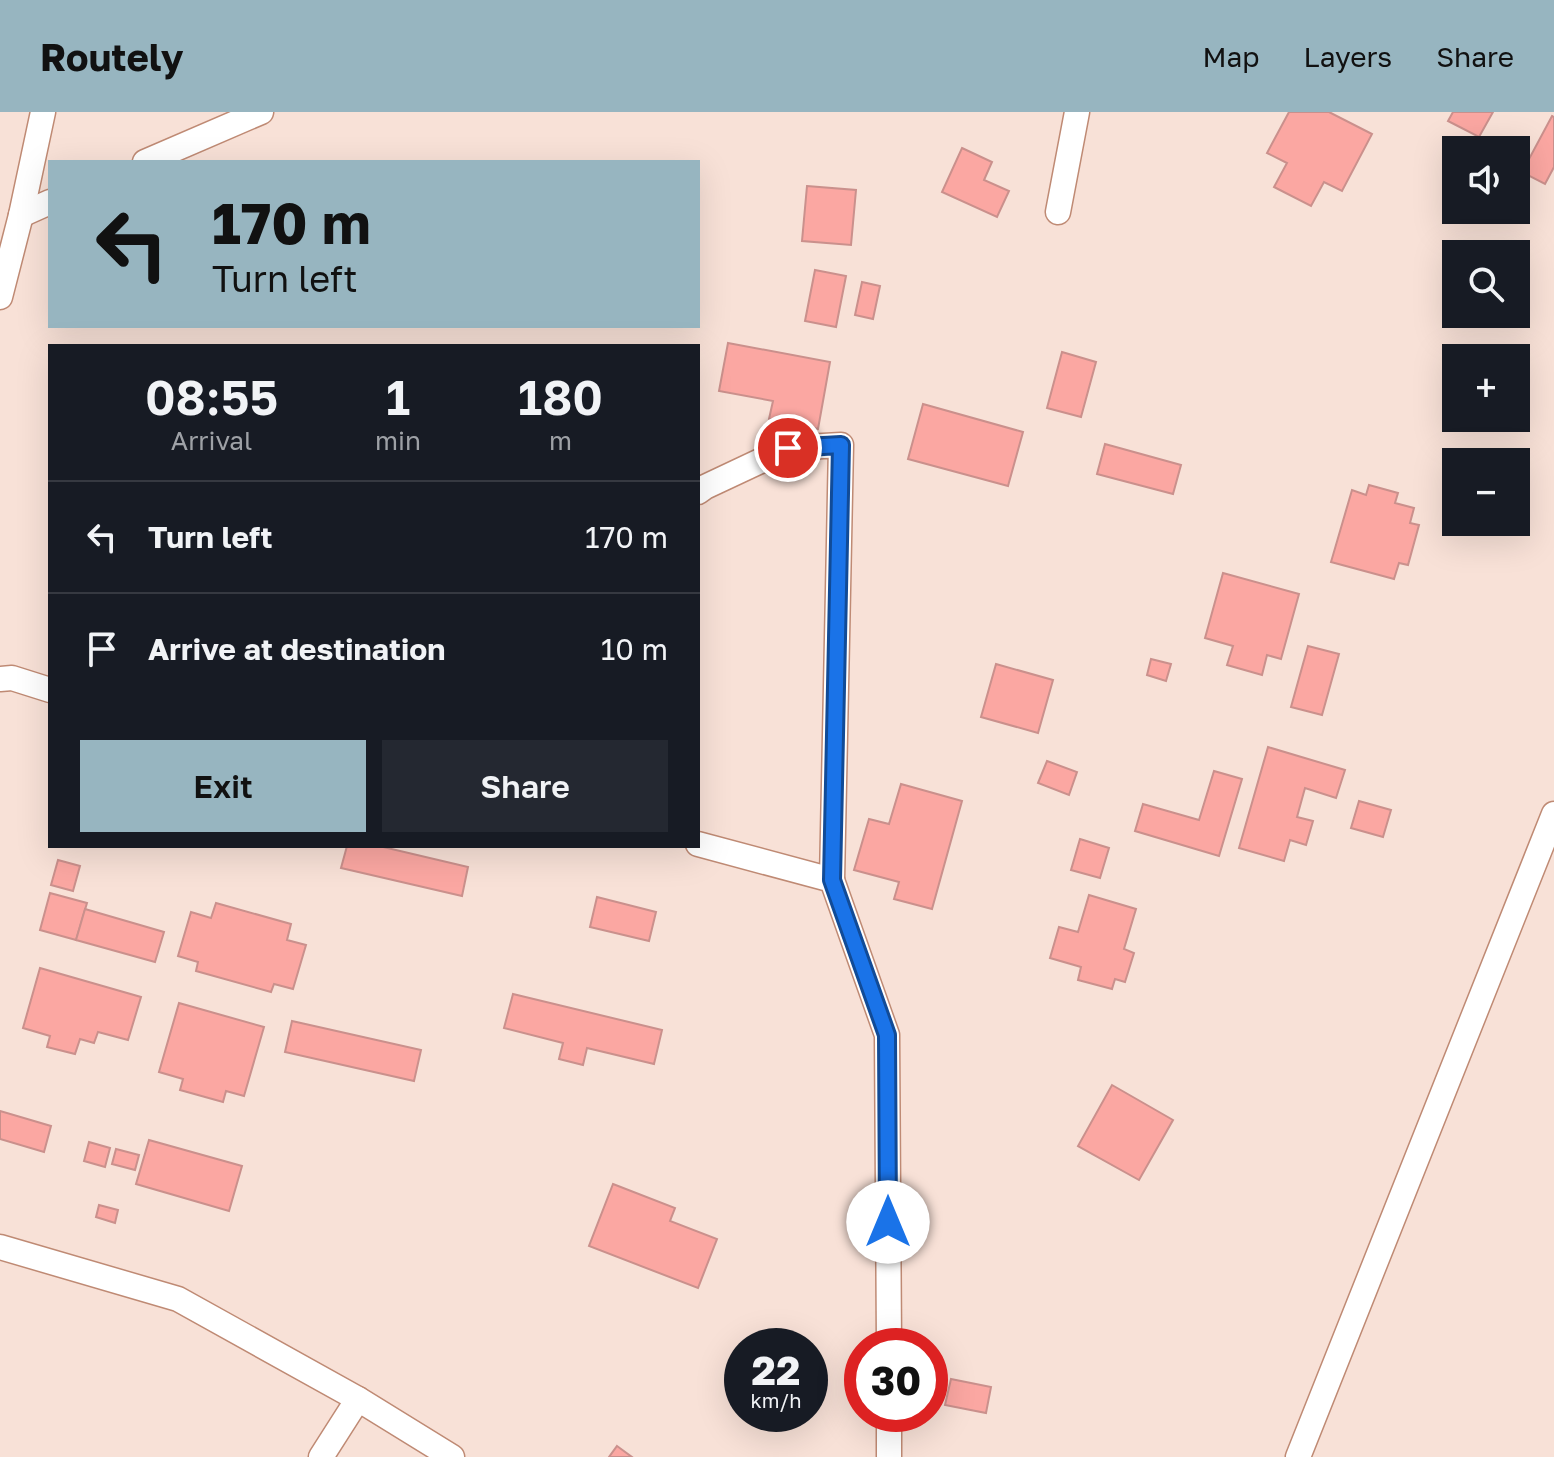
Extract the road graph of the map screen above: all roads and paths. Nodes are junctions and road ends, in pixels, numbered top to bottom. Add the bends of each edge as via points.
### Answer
1 (43, 112) edge
2 (261, 112) edge
3 (1077, 112) edge
4 (150, 160) edge
5 (48, 203) edge
6 (1058, 212) dead end
7 (21, 215) junction
8 (0, 297) edge
9 (700, 491) edge
10 (0, 679) edge
11 (48, 689) edge
12 (1554, 814) edge
13 (700, 845) edge
14 (832, 880) junction
15 (0, 1247) edge
16 (889, 1328) edge
17 (358, 1399) junction
18 (889, 1432) edge
19 (321, 1457) edge
20 (452, 1457) edge
21 (889, 1457) edge
22 (1298, 1457) edge

1 - 7 street
2 - 4 street
3 - 6 street
5 - 7 street
7 - 8 street
9 - 14 street via 788,448 841,445
10 - 11 street
12 - 22 street
13 - 14 street
14 - 16 street via 887,1035
15 - 17 street via 178,1299
17 - 19 street
17 - 20 street
18 - 21 street

